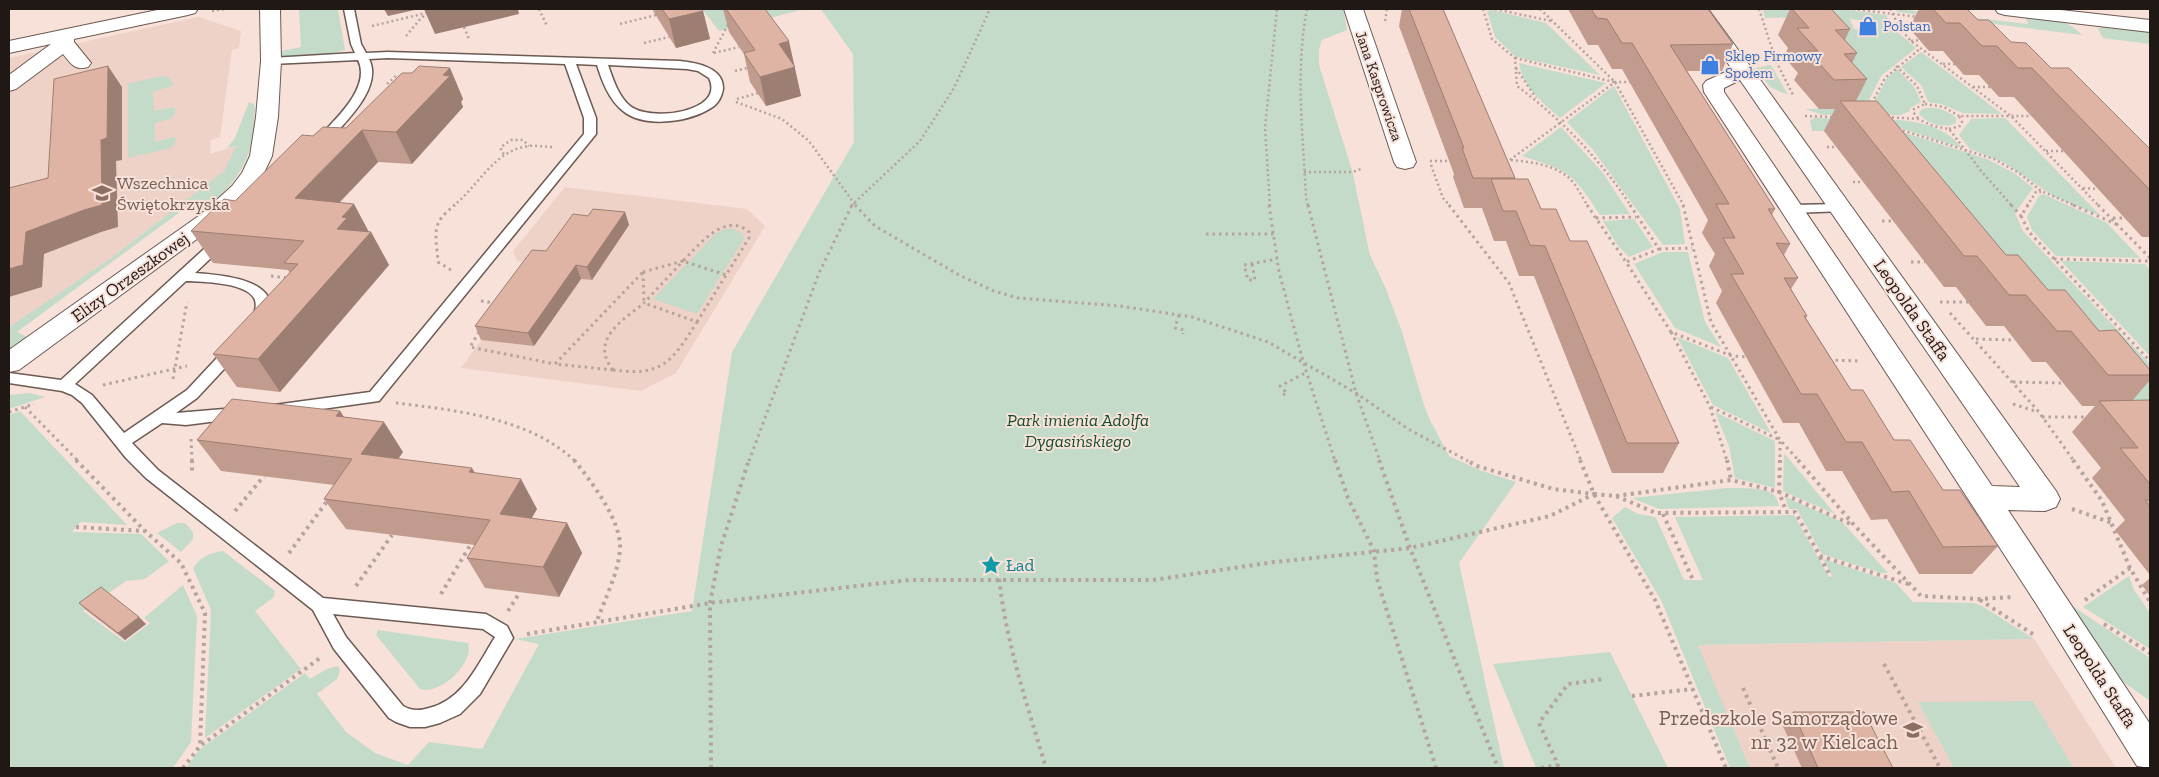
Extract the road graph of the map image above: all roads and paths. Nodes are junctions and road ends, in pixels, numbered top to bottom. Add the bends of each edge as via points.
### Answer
1 (188, 9) edge
2 (270, 9) edge
3 (349, 9) edge
4 (434, 9) edge
5 (539, 9) edge
6 (990, 9) edge
7 (1277, 9) edge
8 (1307, 9) edge
9 (1353, 9) edge
10 (1387, 9) edge
11 (1483, 9) edge
12 (1496, 9) edge
13 (1540, 9) edge
14 (1698, 9) edge
15 (1759, 9) edge
16 (1853, 9) edge
17 (1890, 9) edge
18 (2006, 9) edge
19 (152, 12) edge
20 (429, 12) junction
21 (1893, 14) junction
22 (656, 15) dead end
23 (733, 16) edge
24 (1922, 17) dead end
25 (1551, 22) junction
26 (620, 24) dead end
27 (1385, 24) dead end
28 (547, 26) dead end
29 (2150, 26) edge
30 (464, 27) dead end
31 (731, 27) edge
32 (364, 28) dead end
33 (723, 31) junction
34 (670, 36) edge
35 (404, 38) dead end
36 (64, 39) junction
37 (469, 39) dead end
38 (1920, 40) dead end
39 (1911, 41) junction
40 (637, 44) dead end
41 (9, 47) edge
42 (1921, 48) junction
43 (713, 54) dead end
44 (364, 57) junction
45 (1516, 58) junction
46 (569, 61) junction
47 (271, 62) junction
48 (601, 62) junction
49 (81, 63) dead end
50 (1942, 64) junction
51 (1955, 64) dead end
52 (1896, 66) junction
53 (1516, 68) junction
54 (1744, 70) junction
55 (400, 71) dead end
56 (1615, 82) junction
57 (1635, 82) edge
58 (9, 85) edge
59 (1990, 86) dead end
60 (1972, 87) junction
61 (758, 93) edge
62 (1795, 98) dead end
63 (1538, 101) junction
64 (354, 104) junction
65 (1925, 104) junction
66 (1868, 110) edge
67 (1959, 116) junction
68 (2011, 116) junction
69 (2031, 116) dead end
70 (1842, 117) edge
71 (1884, 117) edge
72 (1918, 119) junction
73 (1561, 122) junction
74 (1805, 124) dead end
75 (1890, 126) edge
76 (1949, 129) junction
77 (529, 146) junction
78 (542, 146) dead end
79 (312, 150) edge
80 (1966, 150) junction
81 (2046, 151) junction
82 (2063, 151) dead end
83 (504, 154) junction
84 (1500, 160) edge
85 (1510, 160) junction
86 (1455, 161) edge
87 (1405, 162) dead end
88 (1360, 169) dead end
89 (1304, 172) junction
90 (2083, 188) junction
91 (2098, 189) dead end
92 (2041, 192) junction
93 (853, 203) junction
94 (1840, 208) junction
95 (1792, 209) junction
96 (1636, 216) junction
97 (2021, 216) junction
98 (1596, 218) junction
99 (2112, 218) junction
100 (2125, 218) dead end
101 (2120, 226) junction
102 (233, 230) edge
103 (1206, 234) dead end
104 (1274, 234) junction
105 (1692, 248) junction
106 (1659, 249) junction
107 (2054, 258) junction
108 (1277, 259) junction
109 (2150, 260) edge
110 (683, 261) junction
111 (1626, 262) junction
112 (1925, 262) dead end
113 (1252, 264) junction
114 (1911, 268) dead end
115 (459, 272) dead end
116 (644, 272) junction
117 (726, 275) junction
118 (188, 276) junction
119 (263, 276) dead end
120 (294, 282) edge
121 (1934, 297) dead end
122 (473, 300) dead end
123 (1939, 302) junction
124 (1968, 302) dead end
125 (644, 303) junction
126 (494, 311) edge
127 (1179, 315) junction
128 (697, 322) junction
129 (483, 327) edge
130 (1671, 332) junction
131 (1183, 334) dead end
132 (1975, 339) junction
133 (2015, 340) dead end
134 (1732, 356) junction
135 (1761, 357) edge
136 (1827, 360) edge
137 (1303, 361) junction
138 (2150, 361) edge
139 (1894, 362) junction
140 (9, 364) edge
141 (555, 364) junction
142 (176, 368) junction
143 (613, 370) junction
144 (1307, 372) junction
145 (9, 378) edge
146 (2013, 382) junction
147 (2064, 384) dead end
148 (70, 389) junction
149 (1356, 393) junction
150 (1283, 395) dead end
151 (183, 401) junction
152 (394, 403) dead end
153 (1710, 407) junction
154 (270, 410) edge
155 (9, 412) edge
156 (252, 412) edge
157 (160, 417) junction
158 (2042, 417) junction
159 (2091, 417) dead end
160 (191, 438) dead end
161 (1780, 440) junction
162 (123, 442) junction
163 (264, 476) edge
164 (1731, 480) junction
165 (1779, 492) junction
166 (332, 493) edge
167 (179, 494) junction
168 (1594, 494) junction
169 (1616, 496) junction
170 (1984, 498) junction
171 (2045, 499) junction
172 (1786, 511) junction
173 (1663, 514) junction
174 (2112, 523) junction
175 (1854, 525) junction
176 (76, 527) dead end
177 (222, 527) junction
178 (145, 531) junction
179 (392, 535) edge
180 (470, 544) edge
181 (1410, 548) junction
182 (1374, 551) junction
183 (1820, 556) junction
184 (2130, 568) junction
185 (277, 570) junction
186 (1832, 577) dead end
187 (999, 579) junction
188 (1693, 580) dead end
189 (1909, 584) junction
190 (2017, 597) dead end
191 (1979, 599) junction
192 (2150, 602) edge
193 (710, 603) junction
194 (319, 605) junction
195 (2077, 606) dead end
196 (342, 607) junction
197 (428, 616) junction
198 (597, 622) junction
199 (2037, 636) dead end
200 (504, 638) junction
201 (340, 643) junction
202 (1884, 664) dead end
203 (1604, 679) dead end
204 (1743, 688) dead end
205 (1692, 689) junction
206 (1632, 696) dead end
207 (200, 746) junction
208 (2150, 754) edge
209 (184, 768) edge
210 (711, 768) edge
211 (1046, 768) edge
212 (1436, 768) edge
213 (1498, 768) edge
214 (1541, 768) edge
215 (1726, 768) edge
216 (1778, 768) edge
217 (1940, 768) edge

1 - 19 street
2 - 47 street, Elizy Orzeszkowej
3 - 44 lane via 356,44
4 - 20 path
5 - 28 path
6 - 93 path via 954,88 920,141
7 - 104 path via 1266,128 1268,195
8 - 89 path via 1303,30 1301,106
9 - 87 street, Jana Kasprowicza
10 - 27 path
11 - 45 path via 1492,39
12 - 25 path
13 - 25 path
14 - 54 street, Leopolda Staffa
15 - 62 path via 1776,61
16 - 21 path
17 - 21 path
18 - 29 street
19 - 36 street
20 - 32 path
20 - 35 path
21 - 24 path
21 - 39 path
22 - 26 path
23 - 33 path
25 - 56 path
30 - 37 path
31 - 33 path
33 - 43 path
34 - 40 path
36 - 41 street
36 - 49 street
36 - 58 street
38 - 39 path
39 - 42 path
42 - 50 path
42 - 52 path
44 - 46 lane
44 - 47 lane
44 - 64 lane via 368,72 366,83
45 - 53 path
45 - 56 path
46 - 48 lane
46 - 154 lane via 590,118 590,134 374,397
47 - 140 street, Elizy Orzeszkowej via 261,156 240,190 208,220
48 - 48 lane via 673,64 703,69 715,80 716,97 690,112 644,118 627,109 619,100
50 - 51 path
50 - 60 path
52 - 65 path via 1917,86
52 - 66 path via 1884,78
53 - 63 path
53 - 63 path via 1517,86
54 - 94 street, Leopolda Staffa
54 - 95 street, Leopolda Staffa via 1717,81 1713,85 1714,92
55 - 64 path via 366,105
56 - 57 path
56 - 73 path
56 - 105 path via 1686,210
59 - 60 path
60 - 68 path
61 - 93 path via 731,100 782,119 796,130 809,141
63 - 73 path
64 - 79 lane
65 - 67 path via 1944,107
65 - 72 path via 1914,108
67 - 68 path
67 - 76 path via 1960,126
68 - 69 path
68 - 81 path
70 - 74 path via 1804,116
71 - 72 path
72 - 76 path
73 - 85 path
73 - 96 path via 1606,172
75 - 80 path
76 - 80 path
77 - 78 path
77 - 83 path
77 - 83 path via 523,140 511,140 501,147
80 - 92 path via 2006,165
80 - 97 path
81 - 82 path
81 - 90 path
83 - 115 path via 465,197 438,220 438,262
84 - 85 path
85 - 98 path via 1532,162 1560,171 1569,178
86 - 168 path via 1429,161 1443,198 1509,283
88 - 89 path via 1354,172
89 - 149 path via 1306,197
90 - 91 path
90 - 99 path
92 - 97 path via 2036,192
92 - 101 path
93 - 127 path via 875,226 939,264 994,291 1018,298 1120,306
93 - 193 path via 820,273 752,451 721,546
94 - 95 lane
94 - 171 street, Leopolda Staffa
95 - 139 street, Leopolda Staffa
96 - 98 path
96 - 106 path
97 - 107 path via 2029,232
98 - 111 path
99 - 100 path
99 - 101 path
101 - 109 path
102 - 118 lane
103 - 104 path
104 - 108 path
105 - 106 path
105 - 134 path via 1711,322
106 - 111 path
107 - 109 path
107 - 138 path
108 - 113 path
108 - 137 path
110 - 116 path
110 - 117 path
110 - 117 path via 713,230 723,226 742,226 749,232 749,238
110 - 125 path
111 - 130 path
112 - 114 path via 1906,262
113 - 113 path via 1244,265 1248,280 1255,280
116 - 125 path
116 - 141 path
117 - 128 path
118 - 142 path
118 - 148 lane
118 - 151 lane via 243,284 260,294 263,307 259,320 247,335
119 - 120 path via 288,278 284,282
121 - 123 path
122 - 126 path via 500,303
123 - 124 path
123 - 132 path
125 - 128 path
125 - 143 path via 605,342 602,353
127 - 131 path via 1175,328 1184,330
127 - 137 path via 1268,342
128 - 143 path via 675,357 664,366 638,372
129 - 141 path via 470,347
130 - 134 path
130 - 153 path
132 - 133 path
132 - 146 path
134 - 135 path
134 - 161 path
136 - 139 path
137 - 144 path
137 - 149 path
139 - 170 street, Leopolda Staffa
141 - 143 path
142 - 148 path
142 - 151 path via 170,398
144 - 150 path via 1280,386 1287,393
144 - 182 path via 1348,498
145 - 148 lane
146 - 147 path
146 - 158 path
148 - 162 lane via 87,399
149 - 168 path via 1408,429 1478,466 1553,489
149 - 181 path
151 - 157 lane
152 - 198 path via 492,418 557,445 575,461 608,507 619,534 618,561
153 - 161 path
153 - 164 path
155 - 178 path via 25,407
156 - 157 lane via 194,419
157 - 162 lane
158 - 159 path
158 - 174 path via 2102,501
160 - 167 path via 192,485
161 - 165 path
161 - 175 path
162 - 167 lane via 152,474
163 - 177 path
164 - 165 path
164 - 169 path
165 - 172 path
165 - 175 path
166 - 185 path
167 - 177 lane
168 - 169 path
168 - 181 path via 1550,516
168 - 205 path via 1655,600
169 - 173 path via 1650,512
170 - 171 street
170 - 208 street, Leopolda Staffa
171 - 174 path
172 - 173 path
172 - 183 path via 1795,512
173 - 188 path
174 - 184 path
175 - 189 path
176 - 178 path
177 - 185 lane
178 - 207 path via 181,563 205,613
179 - 196 path
180 - 197 path
181 - 182 path
181 - 213 path
182 - 187 path via 1153,580
182 - 212 path via 1377,579
183 - 186 path
183 - 189 path
184 - 192 path
184 - 195 path
185 - 194 lane
187 - 193 path via 909,580
187 - 211 path via 1012,654
189 - 191 path via 1921,596
190 - 191 path
191 - 199 path
193 - 198 path
193 - 210 path
194 - 196 lane
194 - 201 lane
196 - 197 lane
197 - 200 lane via 486,622 501,631
198 - 200 path
200 - 201 lane via 464,701 446,712 412,719 396,712
201 - 207 path
202 - 217 path
203 - 214 path via 1568,684 1539,723 1558,765
204 - 216 path
205 - 206 path
205 - 215 path
207 - 209 path

